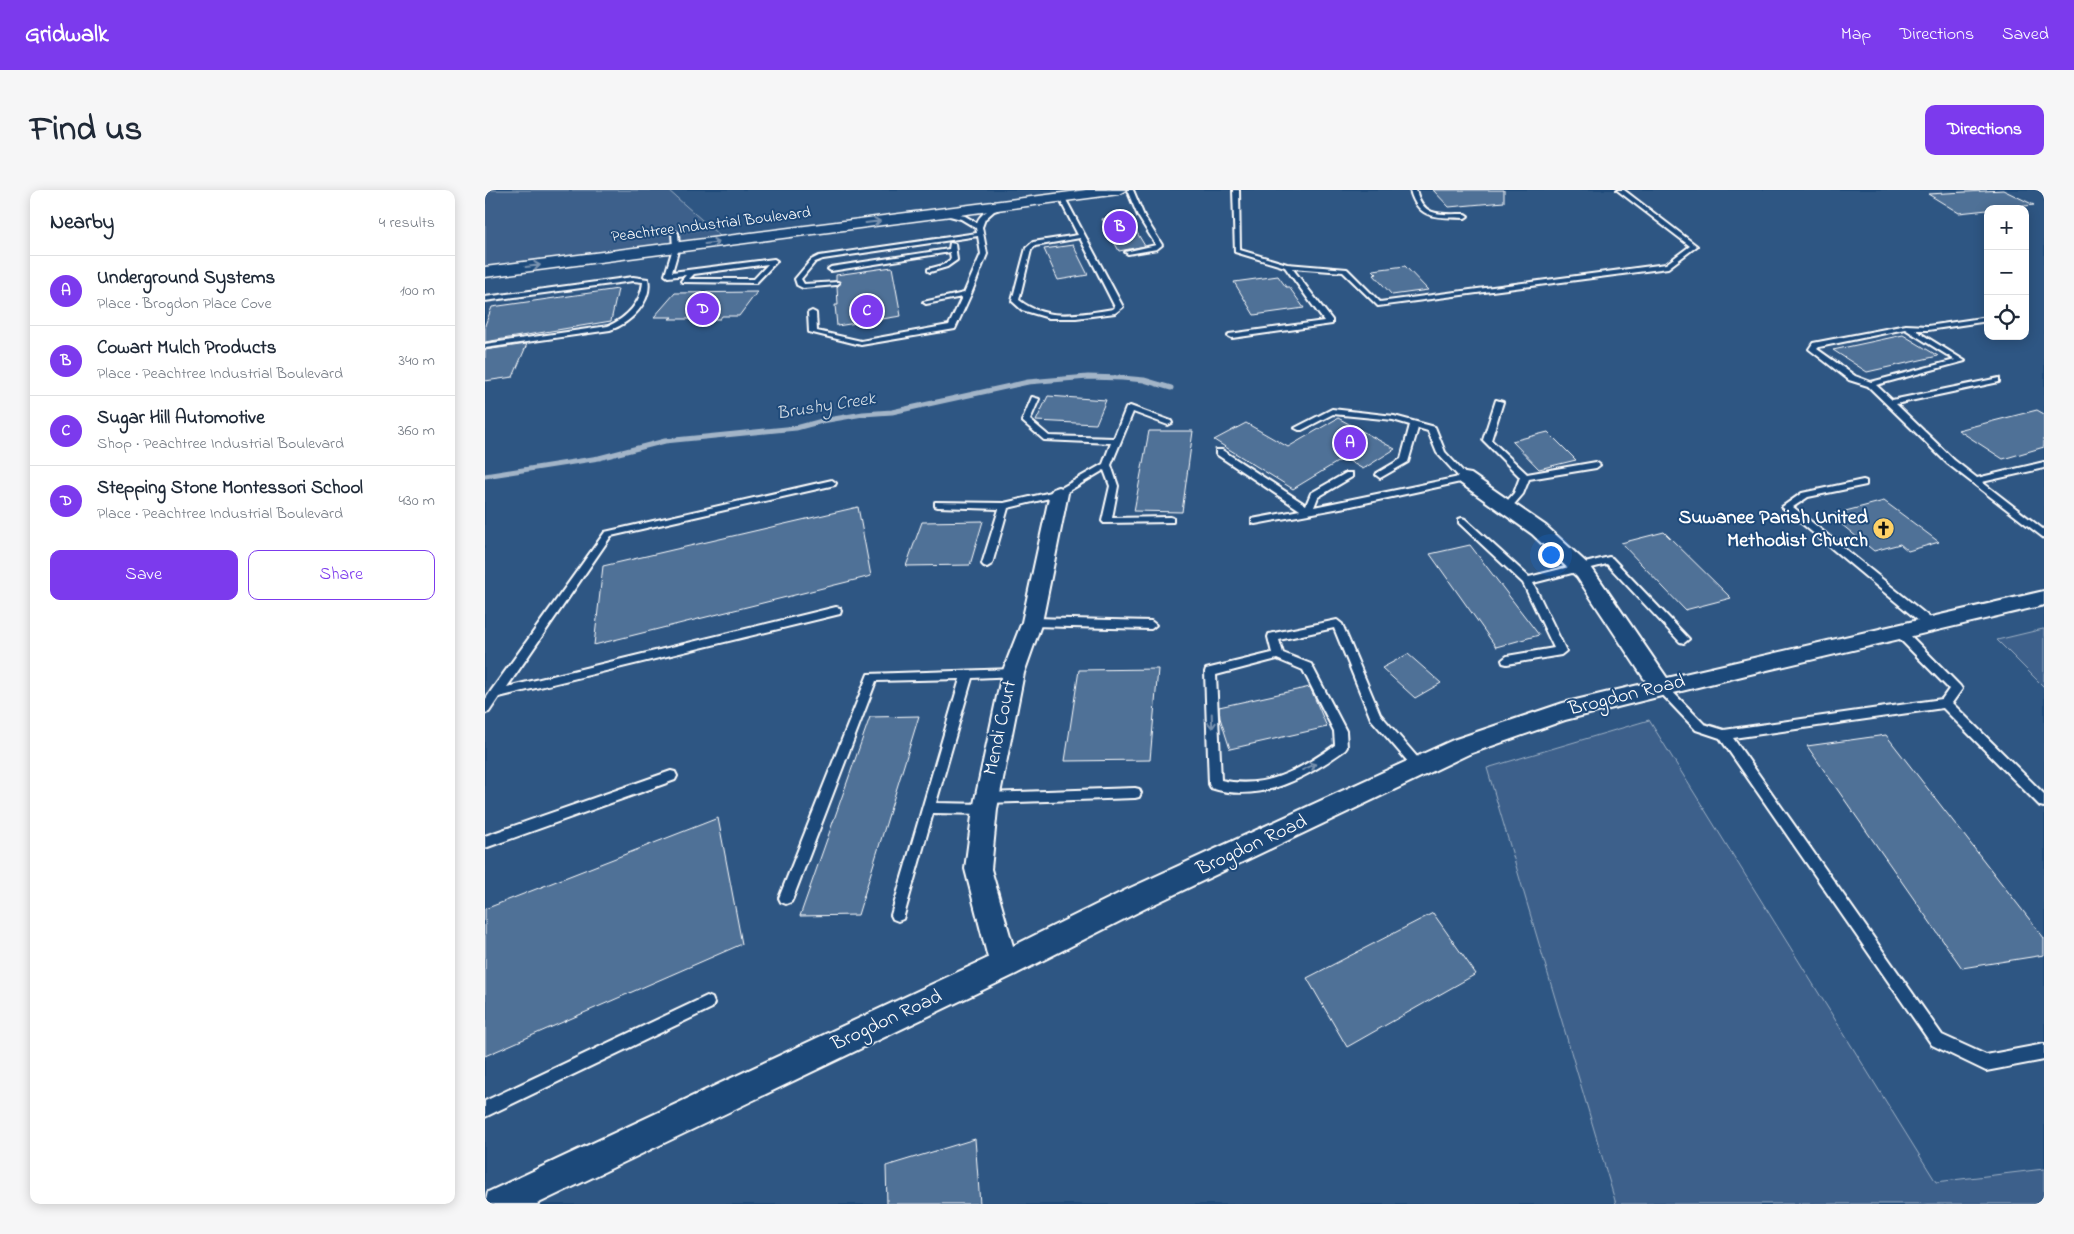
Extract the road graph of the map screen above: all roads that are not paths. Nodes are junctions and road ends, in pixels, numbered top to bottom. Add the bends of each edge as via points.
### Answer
1 (1019, 190) edge
2 (1119, 190) edge
3 (1130, 190) edge
4 (1236, 190) edge
5 (1413, 190) edge
6 (1620, 190) edge
7 (1062, 198) junction
8 (1008, 205) junction
9 (933, 214) junction
10 (1465, 216) dead end
11 (980, 230) junction
12 (1082, 236) junction
13 (951, 238) junction
14 (675, 240) junction
15 (542, 250) dead end
16 (953, 250) junction
17 (1128, 252) dead end
18 (838, 254) junction
19 (1287, 266) junction
20 (831, 269) junction
21 (930, 270) dead end
22 (485, 272) edge
23 (669, 272) junction
24 (692, 272) junction
25 (661, 275) dead end
26 (922, 292) dead end
27 (968, 294) junction
28 (485, 299) edge
29 (925, 302) junction
30 (927, 311) dead end
31 (812, 314) dead end
32 (1984, 320) edge
33 (1906, 327) junction
34 (1232, 336) dead end
35 (485, 346) edge
36 (1995, 380) dead end
37 (1871, 384) junction
38 (1035, 399) dead end
39 (1499, 402) dead end
40 (1890, 403) junction
41 (1168, 423) dead end
42 (1415, 424) junction
43 (1299, 428) dead end
44 (1116, 441) junction
45 (1219, 452) dead end
46 (1107, 465) junction
47 (1596, 465) dead end
48 (2044, 465) edge
49 (1349, 475) dead end
50 (1380, 475) dead end
51 (1525, 477) junction
52 (1465, 478) junction
53 (1976, 481) junction
54 (832, 483) dead end
55 (1863, 483) dead end
56 (1059, 493) junction
57 (938, 504) dead end
58 (1003, 506) junction
59 (1507, 508) junction
60 (1309, 511) junction
61 (1170, 520) dead end
62 (1255, 521) dead end
63 (1463, 521) dead end
64 (2044, 535) edge
65 (987, 564) dead end
66 (1578, 567) junction
67 (1527, 581) junction
68 (2044, 598) edge
69 (836, 611) dead end
70 (1032, 622) junction
71 (1151, 624) dead end
72 (1930, 624) junction
73 (1899, 631) junction
74 (1685, 639) dead end
75 (1278, 656) junction
76 (1507, 660) dead end
77 (1013, 673) junction
78 (967, 675) junction
79 (1663, 688) junction
80 (495, 694) junction
81 (1945, 703) junction
82 (485, 709) edge
83 (1724, 735) junction
84 (1420, 768) junction
85 (671, 776) dead end
86 (1135, 793) dead end
87 (2044, 802) edge
88 (985, 803) junction
89 (929, 808) junction
90 (485, 842) edge
91 (786, 898) dead end
92 (898, 915) dead end
93 (1004, 965) junction
94 (707, 1003) dead end
95 (2044, 1052) edge
96 (485, 1109) edge
97 (500, 1204) edge

1 - 14 highway, Peachtree Industrial Boulevard
2 - 7 highway, Peachtree Industrial Boulevard
3 - 17 lane via 1159,245
4 - 19 lane via 1237,251
5 - 10 lane via 1414,200 1421,210 1435,215
6 - 19 lane via 1694,246 1668,266 1378,304 1345,270
7 - 8 highway, Peachtree Industrial Boulevard
7 - 12 lane
8 - 9 highway, Peachtree Industrial Boulevard
8 - 11 lane via 992,210 982,218
9 - 11 lane via 959,214
14 -> 9 highway, Peachtree Industrial Boulevard
11 - 13 lane
11 - 27 lane via 984,254
12 - 12 lane via 1119,307 1115,312 1065,316 1030,312 1020,307 1015,301 1028,249 1033,244
13 - 16 lane
13 - 18 lane
14 - 15 highway, Peachtree Industrial Boulevard
22 -> 14 highway, Peachtree Industrial Boulevard
14 - 23 lane
16 - 20 lane
16 - 21 lane via 954,260 951,263
18 - 20 lane via 829,262
18 - 20 lane via 813,261 798,279 799,284 833,283
19 - 34 lane via 1329,322
23 - 24 lane via 668,276
23 - 25 lane
24 - 24 lane via 756,263 774,261 756,281 684,281
26 - 29 lane
27 - 29 lane
27 - 31 lane via 952,327 861,343 813,332
28 - 35 lane via 650,279 640,304 620,325
29 - 30 lane
32 - 33 lane via 1928,328
33 - 37 lane via 1961,361
33 - 37 lane via 1816,345 1813,349 1852,378
36 - 40 lane
37 - 40 lane
38 - 44 lane via 1026,421 1047,438
39 - 51 lane via 1487,440
40 - 53 lane via 1951,462
41 - 44 lane via 1130,408
42 - 43 lane via 1394,418 1332,411
42 - 50 lane via 1405,460
42 - 52 lane via 1432,428 1441,453
44 - 46 lane
45 - 60 lane
46 - 56 lane
46 - 61 lane via 1114,486 1107,521
47 - 51 lane
48 - 53 lane
49 - 60 lane via 1314,495
51 - 59 lane
52 - 59 street
52 - 60 lane
53 - 64 lane
54 - 80 lane via 608,534
55 - 72 lane via 1805,495 1787,507
56 - 58 lane
56 - 70 street, Mendi Court
57 - 58 lane
58 - 65 lane
59 - 66 street via 1539,530
60 - 62 lane
63 - 67 lane
66 - 67 lane
66 - 74 lane via 1609,560
66 - 79 street
67 - 76 lane via 1561,651
68 - 72 street, Brogdon Road
69 - 80 lane
70 - 71 lane
70 - 77 street, Mendi Court
72 - 73 street, Brogdon Road
73 - 79 street, Brogdon Road
73 - 81 lane via 1956,689
75 -> 75 lane via 1210,672 1215,784 1246,789 1275,783 1318,764 1341,747 1340,731 1307,667
75 - 84 lane via 1273,637 1337,624 1375,716
77 - 78 lane
77 - 88 street, Mendi Court
78 - 89 lane
78 - 91 lane via 872,677
79 - 83 lane via 1701,727
79 - 84 street, Brogdon Road via 1563,712 1461,747
80 - 82 lane
81 - 83 lane
81 - 87 lane
83 - 95 lane via 1937,1040 1986,1063
84 - 93 street, Brogdon Road via 1138,898
85 - 90 lane
86 - 88 lane
88 - 89 lane
88 - 93 street, Mendi Court via 979,870
89 - 92 lane
93 - 97 street, Brogdon Road
94 - 96 lane

